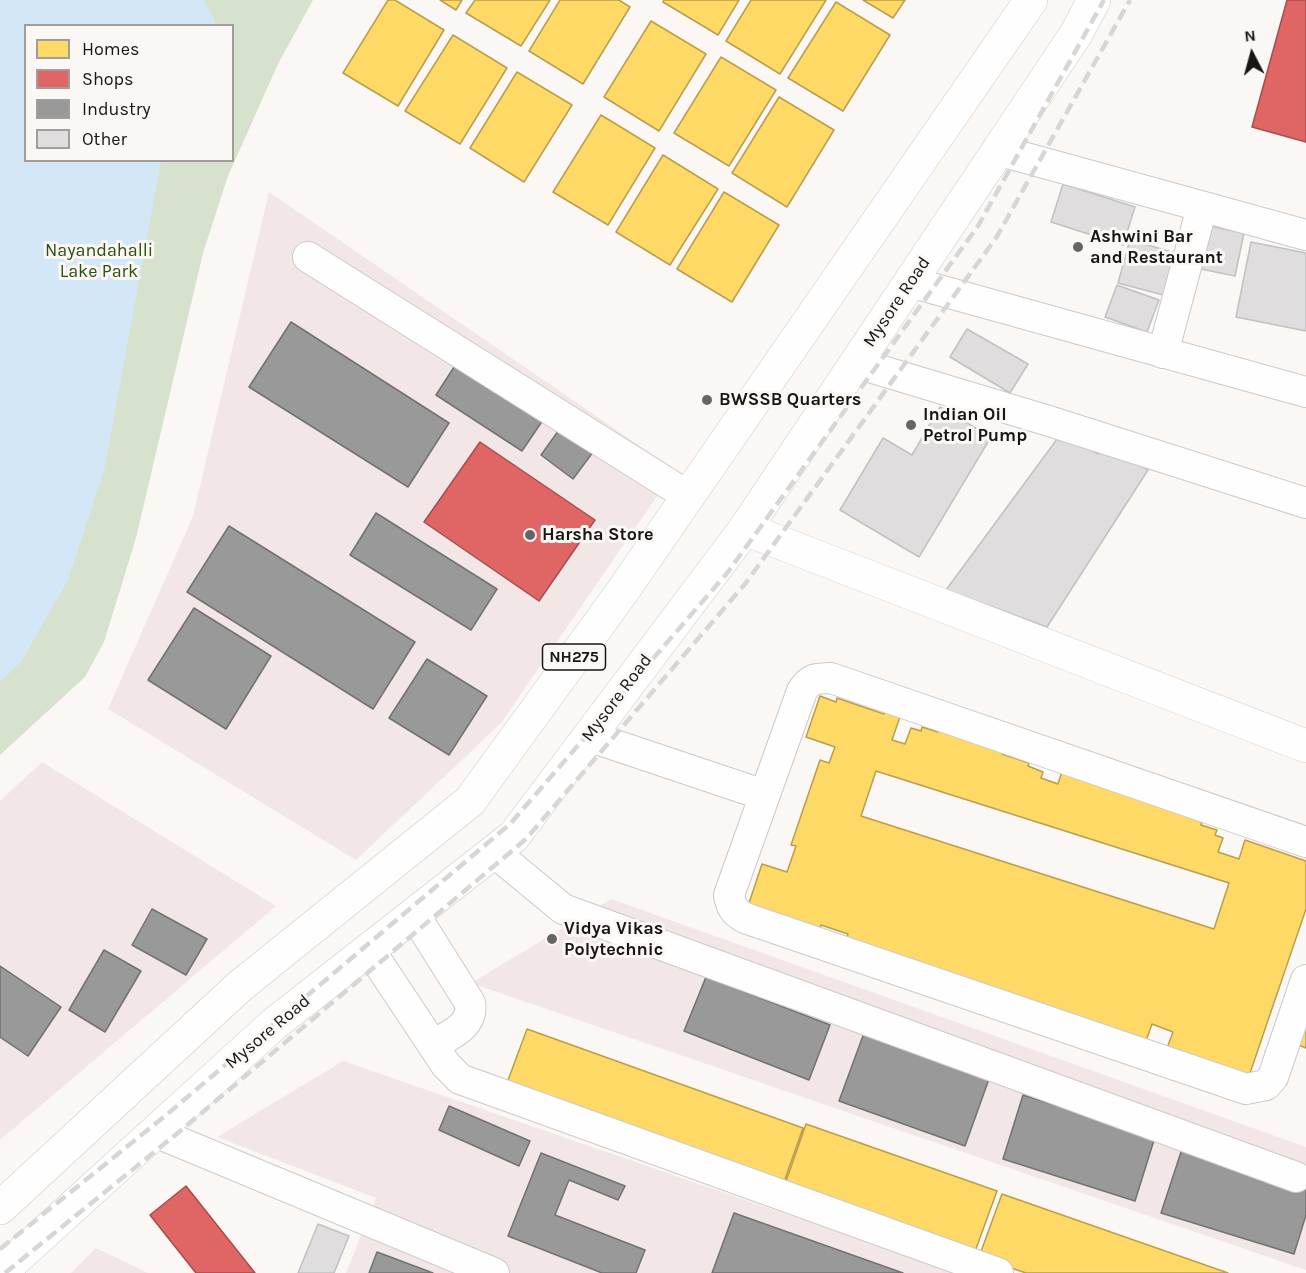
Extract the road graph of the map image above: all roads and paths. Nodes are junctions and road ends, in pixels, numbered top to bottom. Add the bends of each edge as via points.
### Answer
1 (1030, 0) edge
2 (1094, 0) edge
3 (997, 150) junction
4 (1202, 207) junction
5 (1306, 235) edge
6 (308, 257) dead end
7 (910, 282) junction
8 (1163, 353) junction
9 (856, 363) junction
10 (1306, 392) edge
11 (688, 496) junction
12 (1306, 503) edge
13 (745, 529) junction
14 (588, 736) junction
15 (1306, 746) edge
16 (764, 795) junction
17 (1306, 842) edge
18 (494, 852) junction
19 (414, 914) junction
20 (369, 949) junction
21 (1306, 980) edge
22 (433, 1045) junction
23 (154, 1132) junction
24 (1296, 1177) dead end
25 (0, 1208) edge
26 (0, 1273) edge
27 (494, 1273) edge
28 (998, 1273) edge

1 - 11 main road, NH275
2 - 3 main road, Mysore Road via 1076,34
3 - 4 street
3 - 7 main road, Mysore Road
4 - 5 street
4 - 8 street
6 - 11 street
7 - 8 street
7 - 9 main road, Mysore Road
8 - 10 street
9 - 12 street
9 - 13 main road, Mysore Road
11 - 25 main road, NH275 via 470,801 240,986
13 - 14 main road, Mysore Road
13 - 15 main road
14 - 16 street
14 - 18 main road, Mysore Road via 514,836
16 - 17 street via 802,691 808,682 831,678
16 - 21 street via 729,895 735,913 1246,1089 1266,1085 1273,1077
18 - 19 main road, Mysore Road
18 - 24 street via 563,909
19 - 20 main road, Mysore Road
19 - 22 street via 470,1003 465,1024
20 - 22 street
20 - 23 main road, Mysore Road via 274,1024
22 - 28 street via 460,1079
23 - 26 main road, Mysore Road
23 - 27 street

